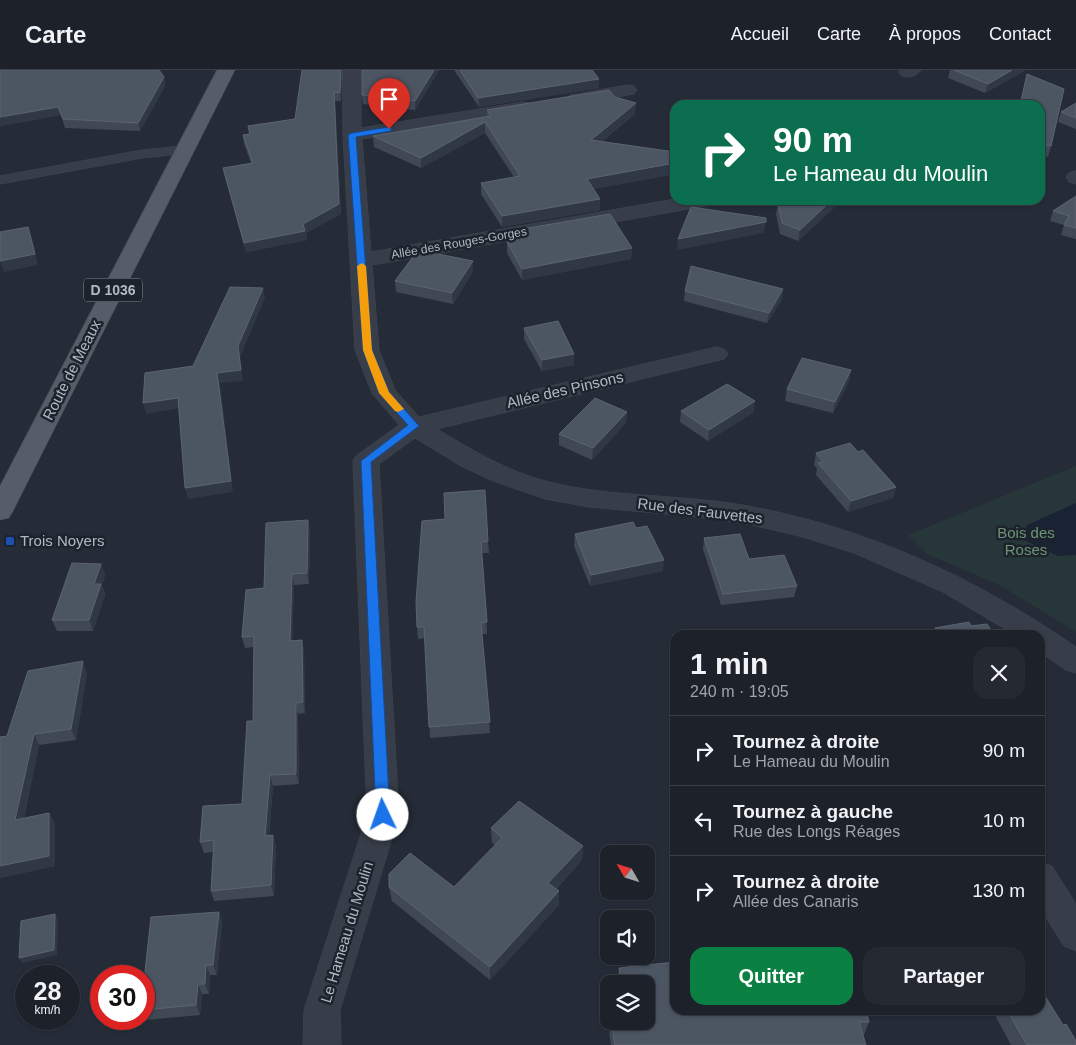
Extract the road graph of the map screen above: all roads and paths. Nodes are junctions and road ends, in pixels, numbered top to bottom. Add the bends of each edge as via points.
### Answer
1 (226, 70) edge
2 (352, 70) edge
3 (628, 90) dead end
4 (562, 101) edge
5 (542, 104) edge
6 (352, 135) junction
7 (185, 150) junction
8 (0, 180) edge
9 (676, 205) edge
10 (361, 260) junction
11 (716, 354) dead end
12 (414, 426) junction
13 (0, 510) edge
14 (1029, 630) edge
15 (1045, 640) edge
16 (1076, 662) edge
17 (1045, 885) edge
18 (1076, 935) edge
19 (322, 1045) edge

1 - 7 main road, Route de Meaux / D 1036
2 - 6 street, Rue des Fauvettes
3 - 4 street
5 - 6 street
6 - 10 street, Rue des Fauvettes
7 - 8 lane via 142,154
7 - 13 main road, Route de Meaux / D 1036
9 - 10 street, Allée des Rouges-Gorges
10 - 12 street, Rue des Fauvettes via 367,350 384,393
11 - 12 street, Allée des Pinsons
12 - 14 street, Rue des Fauvettes via 470,460 545,490 589,498 748,515 864,546 953,585
12 - 19 street, Le Hameau du Moulin via 366,461 383,815 322,1010
15 - 16 street, Rue des Fauvettes
17 - 18 street

